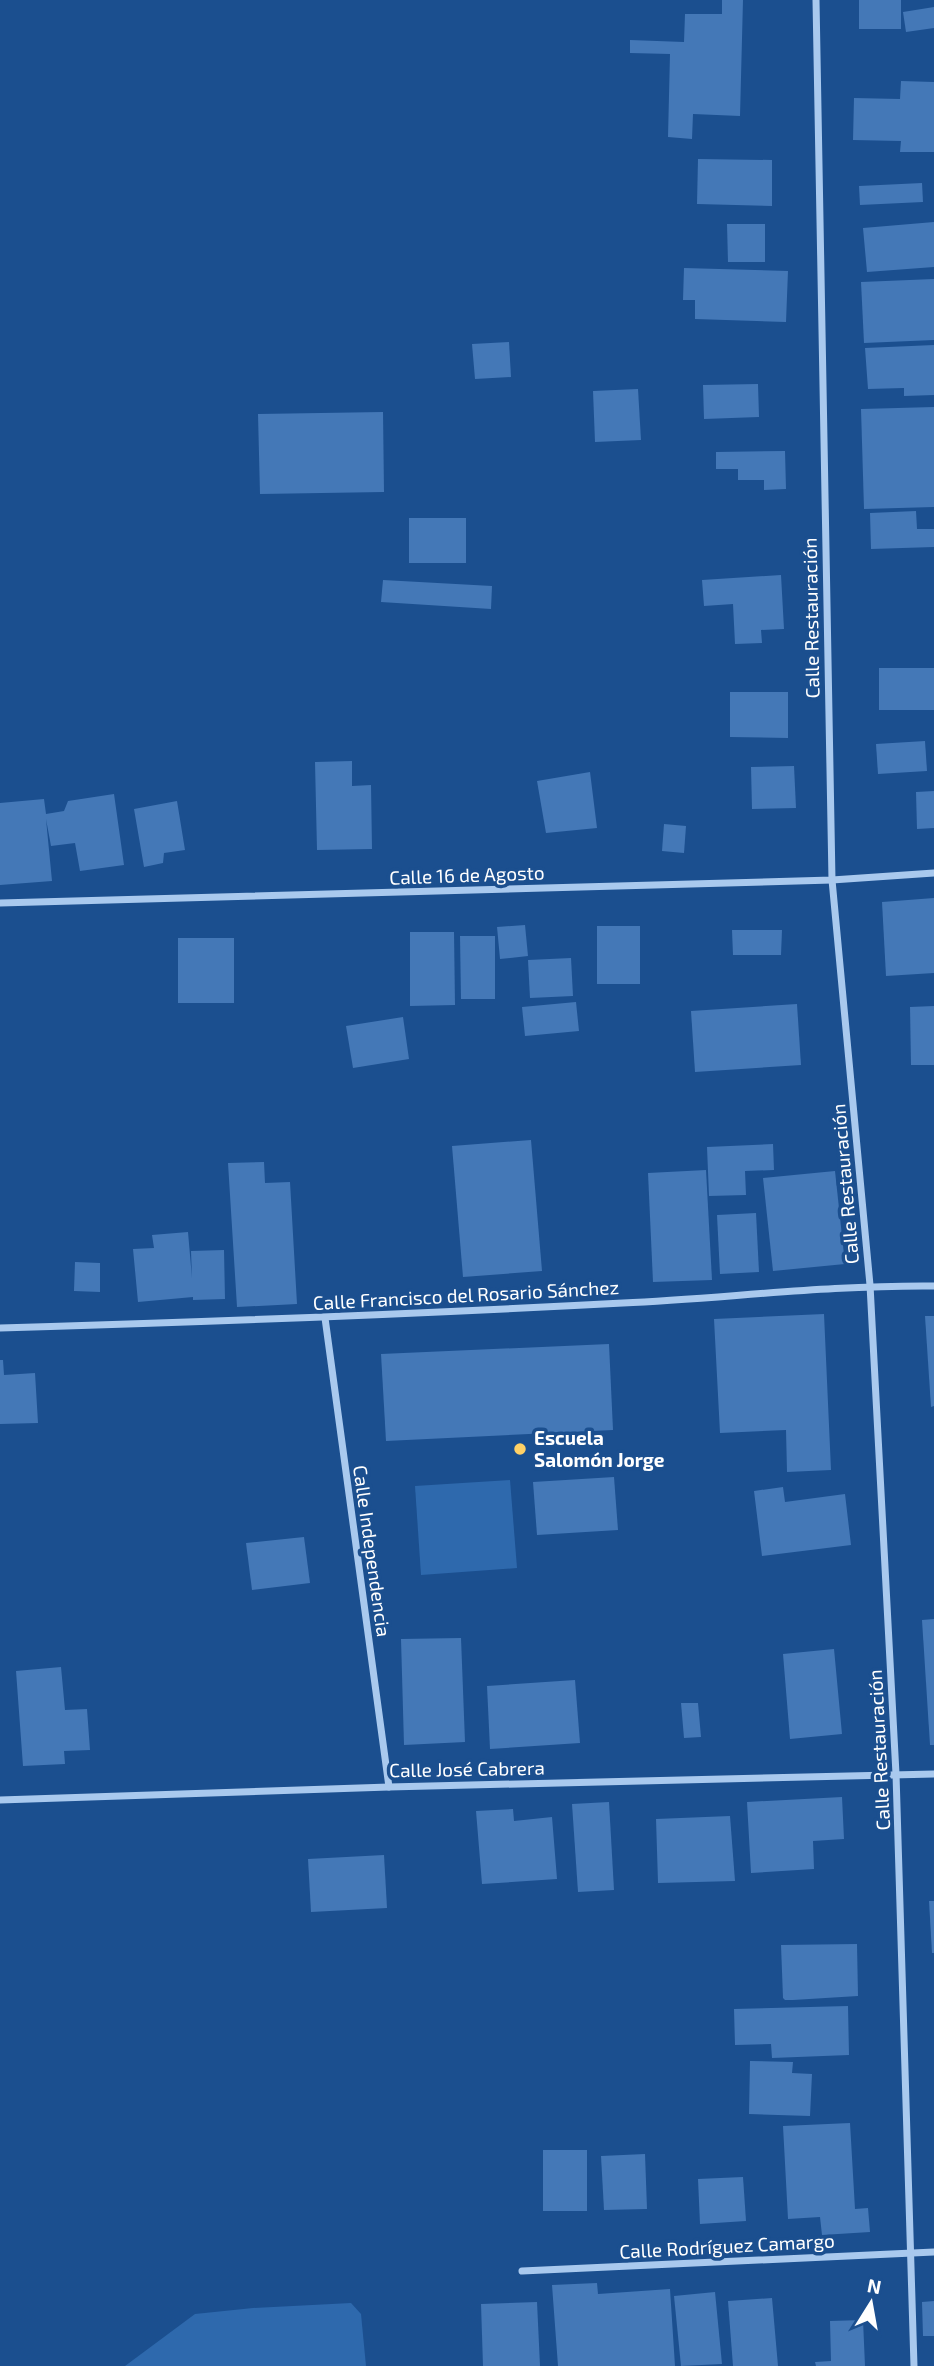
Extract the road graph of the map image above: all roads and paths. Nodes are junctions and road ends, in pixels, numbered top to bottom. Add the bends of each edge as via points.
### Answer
1 (816, 0) edge
2 (934, 873) edge
3 (832, 880) junction
4 (0, 904) edge
5 (870, 1286) junction
6 (934, 1286) edge
7 (325, 1318) junction
8 (0, 1328) edge
9 (896, 1774) junction
10 (934, 1774) edge
11 (388, 1787) junction
12 (0, 1800) edge
13 (934, 2252) edge
14 (912, 2253) junction
15 (522, 2271) dead end
16 (914, 2366) edge

1 - 3 street, Calle Restauración
2 - 3 street, Calle 16 de Agosto
3 - 4 street, Calle 16 de Agosto
3 - 5 street, Calle Restauración
5 - 6 street, Calle Francisco del Rosario Sánchez
5 - 7 street, Calle Francisco del Rosario Sánchez
5 - 9 street, Calle Restauración
7 - 8 street, Calle Francisco del Rosario Sánchez
7 - 11 street, Calle Independencia
9 - 10 street, Calle José Cabrera
9 - 11 street, Calle José Cabrera
9 - 14 street, Calle Restauración
11 - 12 street, Calle José Cabrera
13 - 14 street, Calle Rodríguez Camargo
14 - 15 street, Calle Rodríguez Camargo
14 - 16 street, Calle Restauración

